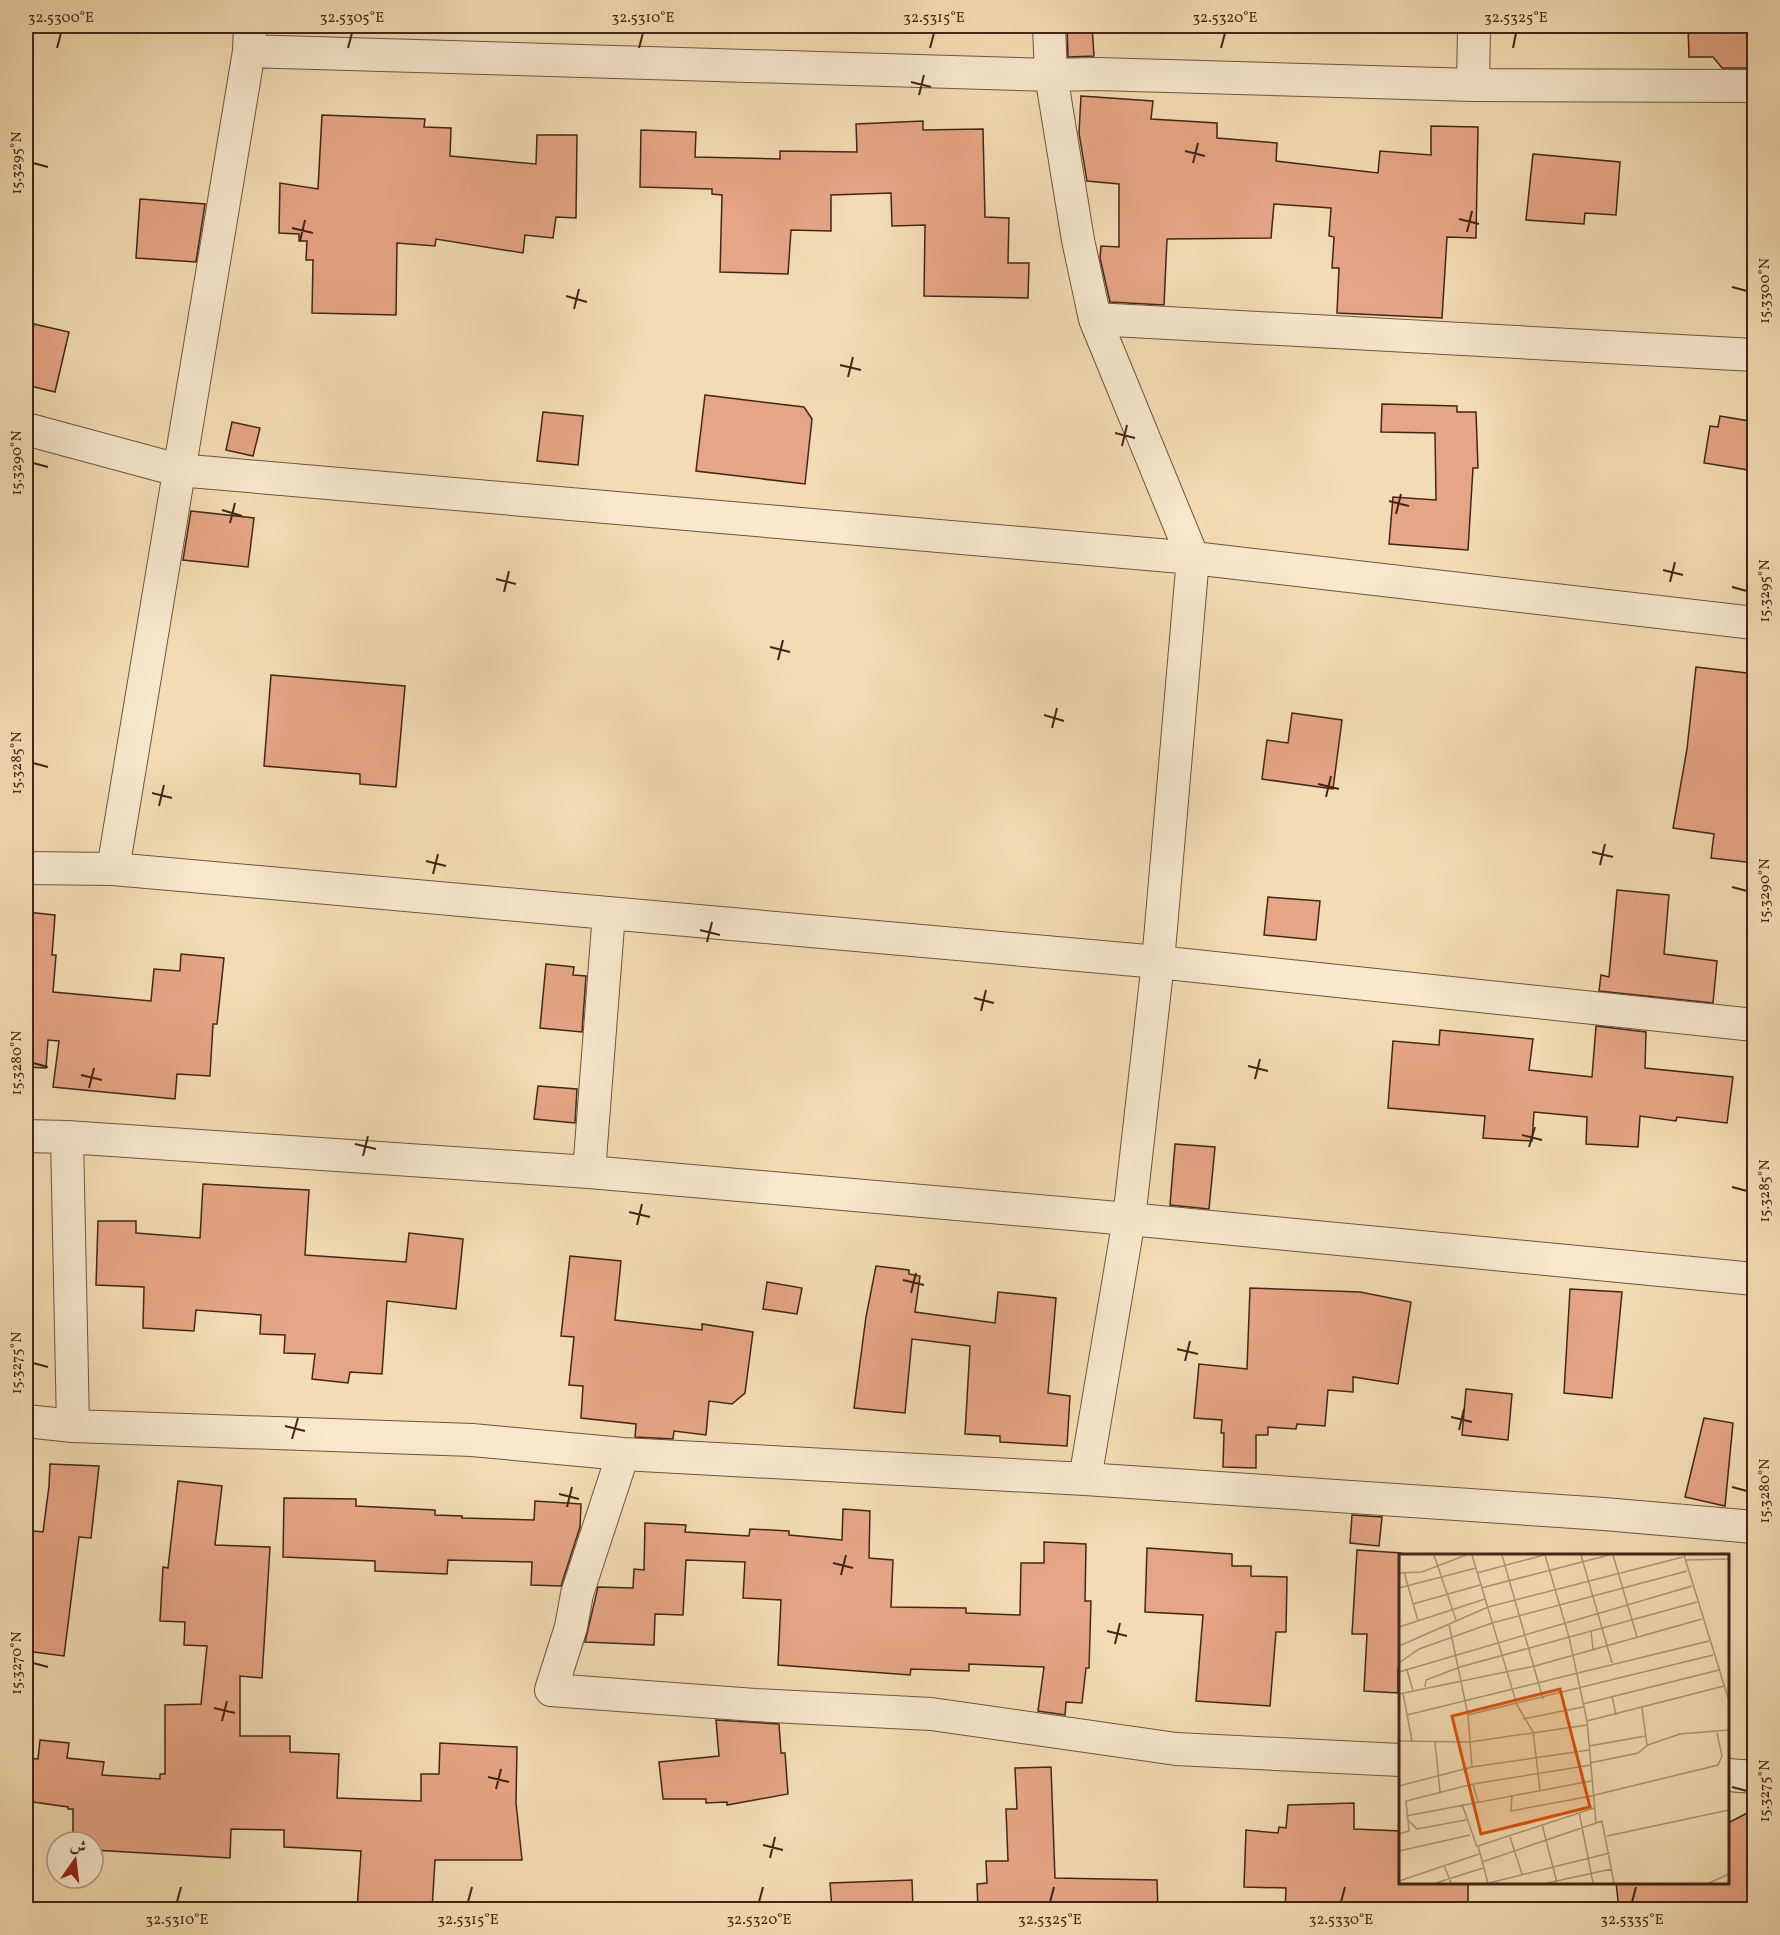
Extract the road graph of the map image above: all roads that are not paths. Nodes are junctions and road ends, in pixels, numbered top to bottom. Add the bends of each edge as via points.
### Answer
1 (1049, 26) edge
2 (1474, 26) edge
3 (249, 38) edge
4 (1051, 75) junction
5 (1473, 85) junction
6 (1755, 86) edge
7 (1095, 319) junction
8 (1755, 355) edge
9 (26, 429) edge
10 (178, 470) junction
11 (1193, 558) junction
12 (1755, 623) edge
13 (26, 868) edge
14 (113, 869) junction
15 (609, 913) junction
16 (1158, 962) junction
17 (1755, 1025) edge
18 (26, 1137) edge
19 (67, 1137) junction
20 (589, 1172) junction
21 (1129, 1219) junction
22 (1755, 1279) edge
23 (26, 1421) edge
24 (73, 1426) junction
25 (623, 1454) junction
26 (1085, 1479) junction
27 (1755, 1527) edge
28 (1399, 1760) edge
29 (1729, 1775) edge
30 (1755, 1776) edge

1 - 4 street
2 - 5 street
3 - 4 street
3 - 10 street
4 - 5 street
4 - 7 street
5 - 6 street
7 - 8 street
7 - 11 street
9 - 10 street
10 - 11 street
10 - 14 street
11 - 12 street
11 - 16 street
13 - 14 street
14 - 15 street
15 - 16 street
15 - 20 street
16 - 17 street
16 - 21 street
18 - 19 street
19 - 20 street
19 - 24 street
20 - 21 street
21 - 22 street
21 - 26 street
23 - 24 street
24 - 25 street via 472,1440
25 - 26 street
25 - 28 street via 551,1690 931,1714 1176,1749
26 - 27 street
29 - 30 street

